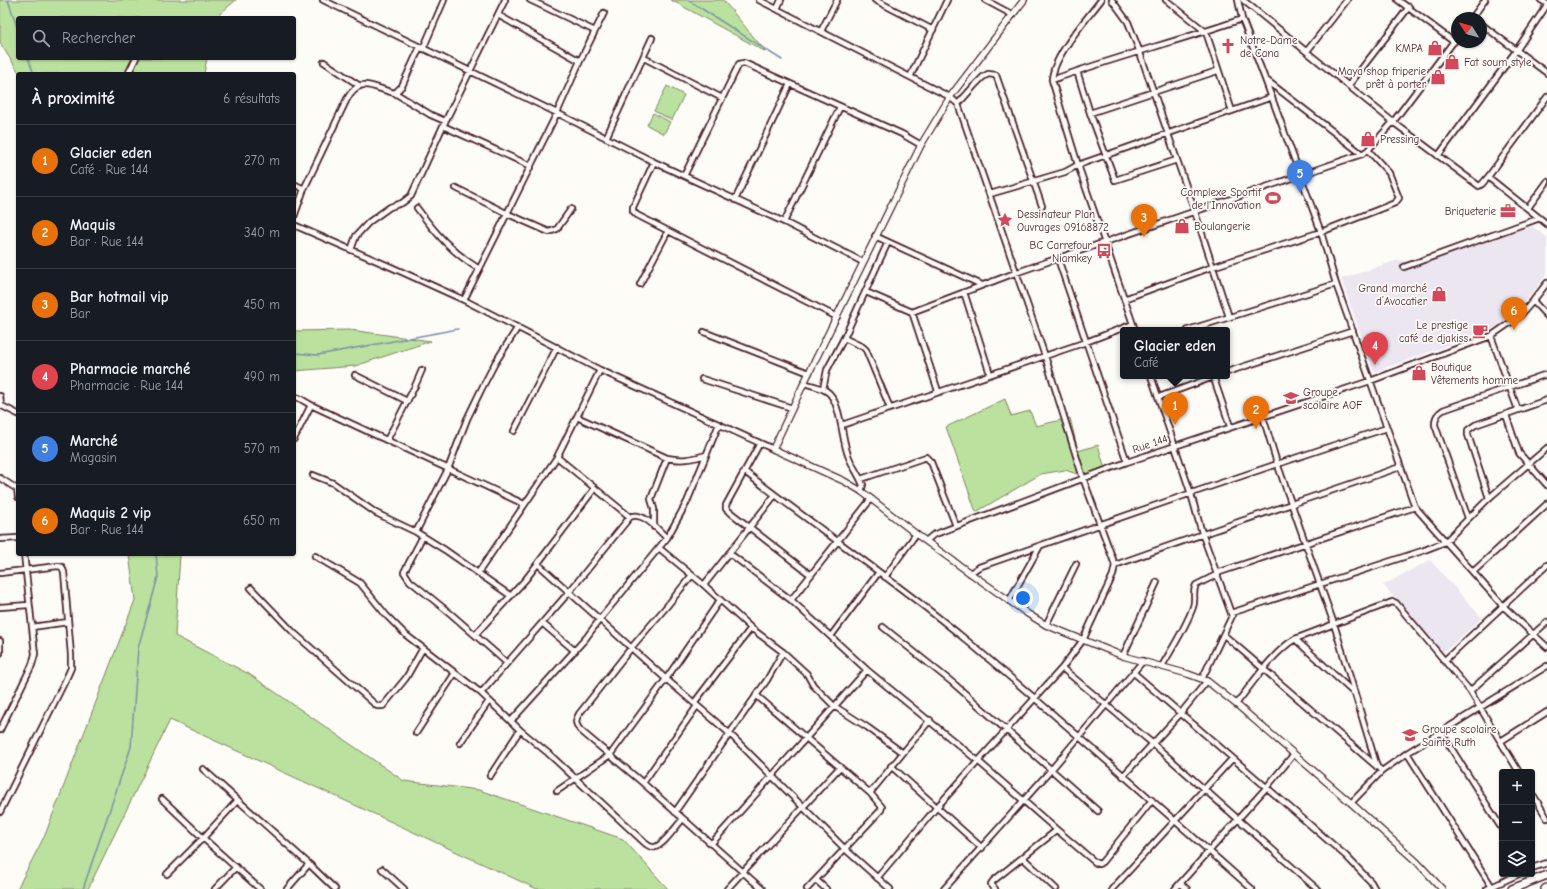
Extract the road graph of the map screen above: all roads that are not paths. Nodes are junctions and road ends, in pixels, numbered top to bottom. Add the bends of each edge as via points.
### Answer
1 (323, 0) edge
2 (444, 0) edge
3 (505, 0) edge
4 (530, 0) edge
5 (759, 0) edge
6 (781, 0) edge
7 (837, 0) edge
8 (875, 0) edge
9 (947, 0) edge
10 (985, 0) edge
11 (1024, 0) edge
12 (1101, 0) edge
13 (1112, 0) edge
14 (1166, 0) edge
15 (1238, 0) edge
16 (1242, 0) edge
17 (1347, 0) edge
18 (1398, 0) edge
19 (1485, 0) edge
20 (1541, 0) edge
21 (1547, 5) edge
22 (1409, 7) junction
23 (777, 9) junction
24 (1476, 12) edge
25 (604, 13) dead end
26 (498, 15) junction
27 (1013, 15) junction
28 (1242, 20) junction
29 (1487, 29) edge
30 (932, 30) junction
31 (595, 31) junction
32 (821, 31) junction
33 (1206, 32) junction
34 (1451, 37) edge
35 (652, 38) dead end
36 (1451, 45) edge
37 (422, 48) junction
38 (1140, 50) junction
39 (1307, 51) junction
40 (1516, 51) junction
41 (644, 58) junction
42 (135, 60) edge
43 (580, 61) junction
44 (324, 62) dead end
45 (1218, 70) junction
46 (470, 71) junction
47 (1077, 71) junction
48 (129, 72) edge
49 (1547, 74) edge
50 (910, 77) junction
51 (1266, 79) junction
52 (1052, 80) junction
53 (790, 84) junction
54 (1349, 85) junction
55 (360, 86) junction
56 (395, 93) junction
57 (1154, 93) junction
58 (950, 97) junction
59 (1272, 97) junction
60 (1547, 97) edge
61 (722, 98) junction
62 (958, 104) junction
63 (840, 107) junction
64 (1232, 111) junction
65 (557, 113) junction
66 (1090, 113) junction
67 (1393, 122) junction
68 (444, 124) junction
69 (1168, 134) junction
70 (606, 138) junction
71 (921, 145) junction
72 (1368, 150) junction
73 (1362, 154) junction
74 (1105, 155) junction
75 (1438, 156) junction
76 (1177, 160) junction
77 (654, 162) junction
78 (1078, 164) junction
79 (531, 166) junction
80 (684, 176) junction
81 (1301, 176) junction
82 (1488, 177) junction
83 (1034, 181) junction
84 (1547, 182) edge
85 (296, 185) edge
86 (456, 188) dead end
87 (304, 189) junction
88 (990, 194) junction
89 (735, 200) junction
90 (1042, 206) dead end
91 (417, 208) dead end
92 (1528, 208) junction
93 (571, 209) dead end
94 (296, 211) edge
95 (1195, 212) junction
96 (508, 214) junction
97 (1540, 218) junction
98 (784, 222) junction
99 (1547, 224) edge
100 (296, 227) edge
101 (668, 231) junction
102 (1321, 232) junction
103 (875, 236) junction
104 (888, 242) junction
105 (1105, 243) junction
106 (351, 250) junction
107 (1058, 259) junction
108 (863, 262) junction
109 (1212, 267) junction
110 (1404, 267) dead end
111 (479, 269) junction
112 (1015, 273) junction
113 (1547, 283) edge
114 (640, 284) dead end
115 (1336, 284) junction
116 (982, 285) junction
117 (866, 292) junction
118 (964, 292) junction
119 (1124, 299) junction
120 (464, 300) junction
121 (1534, 301) junction
122 (912, 312) junction
123 (1547, 316) edge
124 (837, 317) junction
125 (1229, 317) junction
126 (1133, 324) junction
127 (518, 327) junction
128 (1125, 327) edge
129 (1134, 327) edge
130 (1200, 327) edge
131 (1120, 329) edge
132 (1352, 331) junction
133 (704, 332) dead end
134 (1491, 336) junction
135 (844, 338) junction
136 (1086, 342) junction
137 (557, 347) junction
138 (1045, 356) junction
139 (422, 370) dead end
140 (600, 370) junction
141 (1230, 371) edge
142 (809, 373) junction
143 (990, 374) junction
144 (1547, 374) edge
145 (355, 375) dead end
146 (702, 379) dead end
147 (1152, 379) edge
148 (1206, 379) edge
149 (1215, 379) edge
150 (1370, 380) junction
151 (804, 383) junction
152 (1510, 388) junction
153 (823, 389) junction
154 (938, 391) junction
155 (0, 396) edge
156 (296, 397) edge
157 (1159, 397) junction
158 (1547, 400) edge
159 (407, 401) junction
160 (0, 405) edge
161 (311, 405) junction
162 (792, 408) junction
163 (890, 408) junction
164 (1518, 410) junction
165 (16, 413) edge
166 (1506, 415) junction
167 (577, 417) junction
168 (1263, 417) junction
169 (719, 424) junction
170 (842, 425) junction
171 (1230, 426) junction
172 (1387, 428) junction
173 (514, 431) dead end
174 (296, 434) edge
175 (387, 440) junction
176 (760, 443) junction
177 (1174, 445) junction
178 (1547, 448) edge
179 (773, 449) junction
180 (706, 455) junction
181 (557, 457) junction
182 (667, 458) junction
183 (1127, 462) junction
184 (1277, 463) junction
185 (1528, 465) junction
186 (1400, 467) junction
187 (448, 469) junction
188 (744, 470) junction
189 (313, 475) dead end
190 (0, 478) edge
191 (1083, 478) junction
192 (861, 479) junction
193 (1547, 485) edge
194 (16, 487) edge
195 (596, 488) junction
196 (861, 490) junction
197 (1190, 494) junction
198 (775, 495) junction
199 (1489, 498) junction
200 (871, 499) junction
201 (524, 504) junction
202 (1292, 504) junction
203 (1547, 504) edge
204 (1415, 507) junction
205 (630, 517) junction
206 (1468, 518) junction
207 (1100, 524) junction
208 (956, 526) junction
209 (654, 527) junction
210 (749, 527) junction
211 (416, 532) junction
212 (1202, 533) junction
213 (916, 534) junction
214 (423, 536) junction
215 (16, 538) edge
216 (667, 538) junction
217 (0, 539) edge
218 (837, 541) junction
219 (926, 541) junction
220 (1445, 542) junction
221 (1306, 544) junction
222 (1040, 546) junction
223 (659, 548) junction
224 (729, 553) junction
225 (24, 556) edge
226 (315, 556) dead end
227 (538, 564) junction
228 (1076, 564) dead end
229 (1547, 564) edge
230 (1115, 565) junction
231 (26, 571) junction
232 (879, 572) junction
233 (1474, 572) junction
234 (0, 573) edge
235 (478, 573) junction
236 (970, 573) junction
237 (1218, 573) junction
238 (692, 575) junction
239 (811, 575) junction
240 (885, 577) junction
241 (1157, 582) dead end
242 (1320, 584) junction
243 (704, 585) junction
244 (251, 588) dead end
245 (570, 591) junction
246 (511, 596) junction
247 (720, 600) junction
248 (791, 600) junction
249 (1009, 601) junction
250 (29, 605) junction
251 (1503, 606) junction
252 (0, 607) edge
253 (1231, 613) junction
254 (600, 619) junction
255 (68, 622) junction
256 (1547, 622) edge
257 (542, 623) junction
258 (1334, 624) junction
259 (1046, 625) junction
260 (32, 627) junction
261 (883, 627) dead end
262 (752, 628) junction
263 (475, 635) junction
264 (1224, 635) junction
265 (1534, 635) junction
266 (831, 636) junction
267 (1295, 639) junction
268 (1083, 640) junction
269 (0, 641) edge
270 (1547, 647) edge
271 (423, 648) junction
272 (631, 648) junction
273 (575, 651) junction
274 (783, 652) junction
275 (0, 653) edge
276 (1122, 656) junction
277 (1445, 660) junction
278 (1143, 662) junction
279 (507, 664) junction
280 (1162, 666) junction
281 (1547, 666) edge
282 (1062, 668) junction
283 (1264, 669) junction
284 (867, 670) junction
285 (455, 673) junction
286 (1134, 673) junction
287 (666, 679) junction
288 (1204, 680) junction
289 (1470, 691) junction
290 (481, 693) junction
291 (1354, 693) junction
292 (756, 695) junction
293 (1035, 699) junction
294 (489, 701) junction
295 (1236, 704) junction
296 (696, 705) junction
297 (1106, 705) junction
298 (834, 706) junction
299 (1480, 707) junction
300 (1181, 712) junction
301 (1547, 712) edge
302 (930, 720) junction
303 (511, 721) junction
304 (0, 730) edge
305 (520, 730) junction
306 (1005, 731) junction
307 (1441, 732) junction
308 (416, 733) dead end
309 (729, 733) junction
310 (806, 737) junction
311 (1079, 737) junction
312 (1501, 741) junction
313 (460, 743) dead end
314 (1152, 743) junction
315 (902, 753) junction
316 (1407, 753) junction
317 (1294, 754) junction
318 (610, 755) junction
319 (1232, 759) junction
320 (978, 760) junction
321 (840, 766) junction
322 (891, 766) junction
323 (1377, 767) junction
324 (203, 769) dead end
325 (1517, 769) edge
326 (1051, 770) junction
327 (1382, 771) junction
328 (772, 775) junction
329 (490, 776) dead end
330 (1123, 776) junction
331 (576, 778) junction
332 (643, 783) junction
333 (1266, 788) junction
334 (1204, 789) junction
335 (557, 791) dead end
336 (870, 793) junction
337 (1535, 798) edge
338 (162, 799) dead end
339 (238, 800) junction
340 (1024, 800) junction
341 (1152, 800) junction
342 (1351, 803) junction
343 (1547, 804) edge
344 (937, 807) junction
345 (803, 808) junction
346 (1541, 808) junction
347 (0, 812) edge
348 (675, 812) junction
349 (1098, 812) dead end
350 (1547, 818) edge
351 (683, 819) junction
352 (1237, 819) junction
353 (1175, 820) junction
354 (1499, 824) edge
355 (1057, 830) junction
356 (203, 838) junction
357 (711, 844) junction
358 (982, 848) junction
359 (845, 849) junction
360 (1209, 850) junction
361 (1022, 858) junction
362 (1547, 863) edge
363 (309, 864) junction
364 (1535, 867) edge
365 (236, 868) junction
366 (382, 869) dead end
367 (743, 872) junction
368 (167, 874) dead end
369 (1547, 874) edge
370 (1512, 877) edge
371 (877, 878) junction
372 (816, 880) junction
373 (1180, 883) junction
374 (1489, 888) edge
375 (215, 889) edge
376 (260, 889) edge
377 (287, 889) edge
378 (335, 889) edge
379 (404, 889) edge
380 (727, 889) edge
381 (762, 889) edge
382 (807, 889) edge
383 (826, 889) edge
384 (890, 889) edge
385 (944, 889) edge
386 (995, 889) edge
387 (1056, 889) edge
388 (1112, 889) edge
389 (1175, 889) edge
390 (1187, 889) edge
391 (1252, 889) edge
392 (1317, 889) edge
393 (1376, 889) edge
394 (1442, 889) edge
395 (1512, 889) edge

1 - 37 street
2 - 37 street
3 - 26 street
4 - 31 street
5 - 23 street
6 - 23 street
7 - 32 street
8 - 30 street
9 - 30 street
10 - 27 street
11 - 27 street
12 - 52 street via 1060,56 1052,73
13 - 38 street via 1128,22
14 - 33 street
15 - 28 street
16 - 39 street
17 - 39 street
18 - 22 street
19 - 24 street
20 - 21 street
21 - 40 street
22 - 34 street
22 - 54 street
23 - 32 street
25 - 31 street
26 - 43 street
26 - 46 street
27 - 58 street
28 - 33 street
28 - 51 street
29 - 40 street
30 - 50 street
31 - 43 street
32 - 50 street
33 - 38 street
33 - 45 street
35 - 41 street
36 - 67 street
37 - 46 street
37 - 56 street via 402,86
38 - 47 street
38 - 57 street
39 - 54 street
40 - 49 street
40 - 75 street
41 - 61 street
41 - 70 street
42 - 48 street
43 - 65 street
44 - 55 street
45 - 57 street
45 - 64 street
46 - 65 street
46 - 68 street
47 - 52 street
47 - 66 street
50 - 58 street
51 - 59 street
51 - 73 street
52 - 78 street
53 - 61 street via 744,63 739,64
53 - 63 street
53 - 89 street
54 - 67 street
55 - 56 street via 371,86
55 - 87 street via 350,94
56 - 68 street
57 - 66 street
57 - 69 street
58 - 62 street
58 - 71 street
59 - 64 street
59 - 81 street
60 - 82 street
61 - 80 street
62 - 83 street via 983,77 988,74 996,76
62 - 88 street
63 - 71 street
63 - 98 street
64 - 69 street
65 - 70 street
65 - 79 street
66 - 74 street
67 - 72 street
67 - 75 street
68 - 79 street
68 - 106 street via 410,196 402,203 390,206 369,222 356,236
69 - 74 street
69 - 76 street
70 - 77 street
71 - 103 street
72 - 73 street
72 - 102 street via 1389,173 1398,200
73 - 81 street
74 - 76 street via 1116,180
74 - 78 street
75 - 82 street via 1479,186
76 - 95 street
77 - 80 street
77 - 101 street via 635,201 633,211
78 - 83 street via 1065,172
78 - 105 street
79 - 96 street
80 - 89 street
81 - 95 street
81 - 102 street
82 - 92 street
83 - 88 street
83 - 90 street
84 - 92 street
85 - 87 street
86 - 96 street
87 - 94 street
88 - 112 street
89 - 98 street
91 - 111 street via 452,250
92 - 97 street
93 - 96 street via 557,229 549,232
95 - 105 street
95 - 109 street
96 - 111 street
97 - 99 street
97 - 110 street
98 - 108 street
100 - 106 street
101 - 114 street
101 - 124 street
102 - 109 street
102 - 115 street
103 - 104 street
103 - 108 street
104 - 116 street
104 - 117 street
105 - 107 street
105 - 119 street
106 - 120 street
107 - 112 street
107 - 136 street
108 - 124 street
109 - 119 street
109 - 125 street
111 - 120 street
112 - 116 street
112 - 138 street
113 - 121 street, Rue 144
115 - 125 street
115 - 132 street
116 - 118 street
117 - 122 street
117 - 135 street
118 - 122 street
118 - 143 street
119 - 126 street
120 - 127 street
121 - 123 street
121 - 134 street, Rue 144 via 1520,316
122 - 154 street
124 - 142 street
125 - 130 street
126 - 128 street
126 - 129 street
127 - 137 street
127 - 187 street via 484,384
131 - 136 street
132 - 141 street
132 - 150 street
133 - 142 street
134 - 150 street, Rue 144
134 - 152 street
135 - 153 street via 828,370
135 - 163 street via 866,350
136 - 138 street
136 - 183 street
137 - 140 street
137 - 173 street
138 - 143 street
138 - 191 street
139 - 159 street
140 - 167 street
140 - 169 street
142 - 151 street
143 - 154 street
144 - 152 street
145 - 159 street
146 - 162 street
147 - 157 street
148 - 157 street
149 - 171 street
150 - 168 street, Rue 144
150 - 172 street
151 - 153 street
151 - 162 street
152 - 164 street
152 - 206 street via 1443,410 1436,415 1435,425
153 - 170 street via 833,399
154 - 163 street
155 - 160 street
156 - 161 street
157 - 177 street
158 - 164 street
159 - 175 street
160 - 165 street
161 - 174 street
161 - 175 street
162 - 179 street
163 - 170 street
164 - 166 street
166 - 185 street via 1519,453
166 - 199 street via 1475,425 1468,430
167 - 181 street
167 - 182 street
168 - 171 street, Rue 144
168 - 184 street
169 - 176 street
169 - 180 street
170 - 192 street via 847,454
171 - 177 street, Rue 144
172 - 184 street
172 - 186 street
175 - 187 street
176 - 179 street
176 - 188 street
177 - 183 street, Rue 144
177 - 197 street
178 - 185 street
179 - 196 street
180 - 182 street via 679,461
180 - 216 street via 687,502
181 - 195 street
181 - 201 street
182 - 209 street via 651,499
183 - 191 street, Rue 144
184 - 197 street
184 - 202 street
185 - 193 street
185 - 199 street
186 - 202 street
186 - 204 street
187 - 201 street
187 - 211 street
188 - 198 street
188 - 210 street via 726,509
189 - 211 street via 333,483 376,513
190 - 194 street
191 - 207 street
191 - 208 street, Rue 144
192 - 196 street
192 - 208 street via 926,457 931,462
195 - 205 street
195 - 227 street
196 - 200 street
197 - 207 street
197 - 212 street
198 - 210 street
198 - 218 street
199 - 206 street
200 - 213 street
200 - 218 street
201 - 235 street
202 - 212 street
202 - 221 street
203 - 233 street
204 - 220 street
204 - 221 street
205 - 209 street via 641,516
205 - 245 street
206 - 220 street
207 - 222 street
207 - 230 street
208 - 219 street, Rue 144 via 933,535
209 - 216 street
210 - 224 street
210 - 239 street
211 - 214 street
212 - 230 street
212 - 237 street
213 - 219 street
213 - 240 street
214 - 235 street
214 - 263 street via 404,572 405,575
215 - 217 street
216 - 223 street
218 - 232 street
218 - 239 street
219 - 236 street
220 - 233 street
220 - 242 street
221 - 237 street
221 - 242 street
222 - 236 street via 979,567
222 - 249 street
223 - 238 street
223 - 254 street
224 - 243 street
224 - 248 street
225 - 231 street
226 - 271 street via 360,583 386,616
227 - 245 street
227 - 246 street
228 - 259 street
229 - 251 street
230 - 268 street via 1113,575
231 - 234 street
231 - 250 street
231 - 255 street via 62,567
232 - 240 street
232 - 266 street
233 - 251 street
235 - 246 street
236 - 249 street
237 - 253 street
237 - 280 street via 1196,585 1192,610
238 - 243 street
238 - 272 street
239 - 248 street
240 - 293 street
241 - 276 street
242 - 253 street
242 - 258 street
243 - 247 street
244 - 271 street via 294,633 377,706 383,706 406,678
245 - 254 street
245 - 257 street
246 - 263 street
247 - 262 street
247 - 287 street
248 - 266 street
249 - 259 street
250 - 252 street
250 - 260 street
251 - 265 street
251 - 277 street
253 - 264 street via 1232,619
254 - 272 street
254 - 273 street
255 - 260 street
255 - 347 street via 71,668
256 - 265 street
257 - 273 street
257 - 279 street
258 - 267 street
258 - 277 street via 1392,602 1396,603
258 - 291 street
259 - 268 street
260 - 304 street via 35,654 32,665
261 - 306 street via 953,684
262 - 274 street
262 - 296 street
263 - 279 street
264 - 283 street
264 - 288 street
265 - 270 street
265 - 289 street
266 - 284 street
267 - 283 street
267 - 291 street
268 - 276 street
268 - 282 street
269 - 275 street
271 - 285 street
272 - 287 street
272 - 318 street via 576,720 580,730
273 - 303 street
274 - 292 street
274 - 298 street via 807,674 813,685
276 - 278 street
277 - 289 street
278 - 280 street
278 - 286 street
279 - 290 street
280 - 288 street
281 - 299 street
282 - 293 street
282 - 297 street
283 - 295 street
283 - 323 street
284 - 298 street
284 - 302 street
285 - 290 street
285 - 308 street
286 - 297 street
286 - 300 street
287 - 296 street
287 - 318 street
288 - 295 street
288 - 300 street
289 - 299 street
290 - 294 street
291 - 323 street
292 - 309 street
292 - 310 street
293 - 306 street
293 - 311 street
294 - 303 street
294 - 313 street
295 - 317 street
296 - 309 street
296 - 332 street
297 - 311 street
297 - 314 street
298 - 310 street
298 - 315 street
299 - 307 street
299 - 312 street
300 - 314 street
300 - 319 street
301 - 312 street
302 - 315 street
302 - 320 street
303 - 305 street
305 - 329 street
305 - 331 street
306 - 320 street
306 - 326 street
307 - 316 street
307 - 354 street
309 - 328 street
309 - 348 street
310 - 321 street
310 - 328 street
311 - 326 street
311 - 330 street
312 - 325 street
314 - 330 street
314 - 334 street
315 - 322 street
316 - 327 street
316 - 374 street
317 - 333 street
317 - 342 street
318 - 331 street
318 - 332 street
319 - 333 street
319 - 334 street
320 - 340 street
320 - 344 street
321 - 336 street
321 - 345 street
322 - 336 street
322 - 344 street
323 - 327 street
324 - 339 street
326 - 340 street
326 - 349 street
327 - 342 street
328 - 345 street
328 - 357 street
330 - 341 street
331 - 335 street
331 - 351 street via 651,847 663,842
332 - 348 street
333 - 352 street
333 - 393 street via 1346,856
334 - 352 street
334 - 353 street
336 - 359 street via 881,804 881,810
337 - 346 street
338 - 356 street
339 - 356 street
339 - 363 street
340 - 355 street
340 - 358 street
341 - 353 street
341 - 355 street via 1099,864
342 - 394 street via 1417,862
343 - 346 street
344 - 358 street
344 - 371 street
345 - 359 street
345 - 367 street
346 - 350 street
348 - 351 street
351 - 357 street
352 - 360 street
352 - 392 street
353 - 360 street
353 - 388 street
355 - 361 street
356 - 365 street
356 - 368 street
357 - 367 street
358 - 385 street
359 - 371 street
359 - 372 street
360 - 373 street
360 - 391 street
361 - 386 street via 993,881
361 - 387 street
362 - 364 street
363 - 377 street
363 - 378 street
365 - 375 street
365 - 376 street
366 - 379 street
367 - 380 street
367 - 381 street
369 - 395 main road
370 - 374 street
371 - 384 street
372 - 382 street
372 - 383 street
373 - 389 street
373 - 390 street

